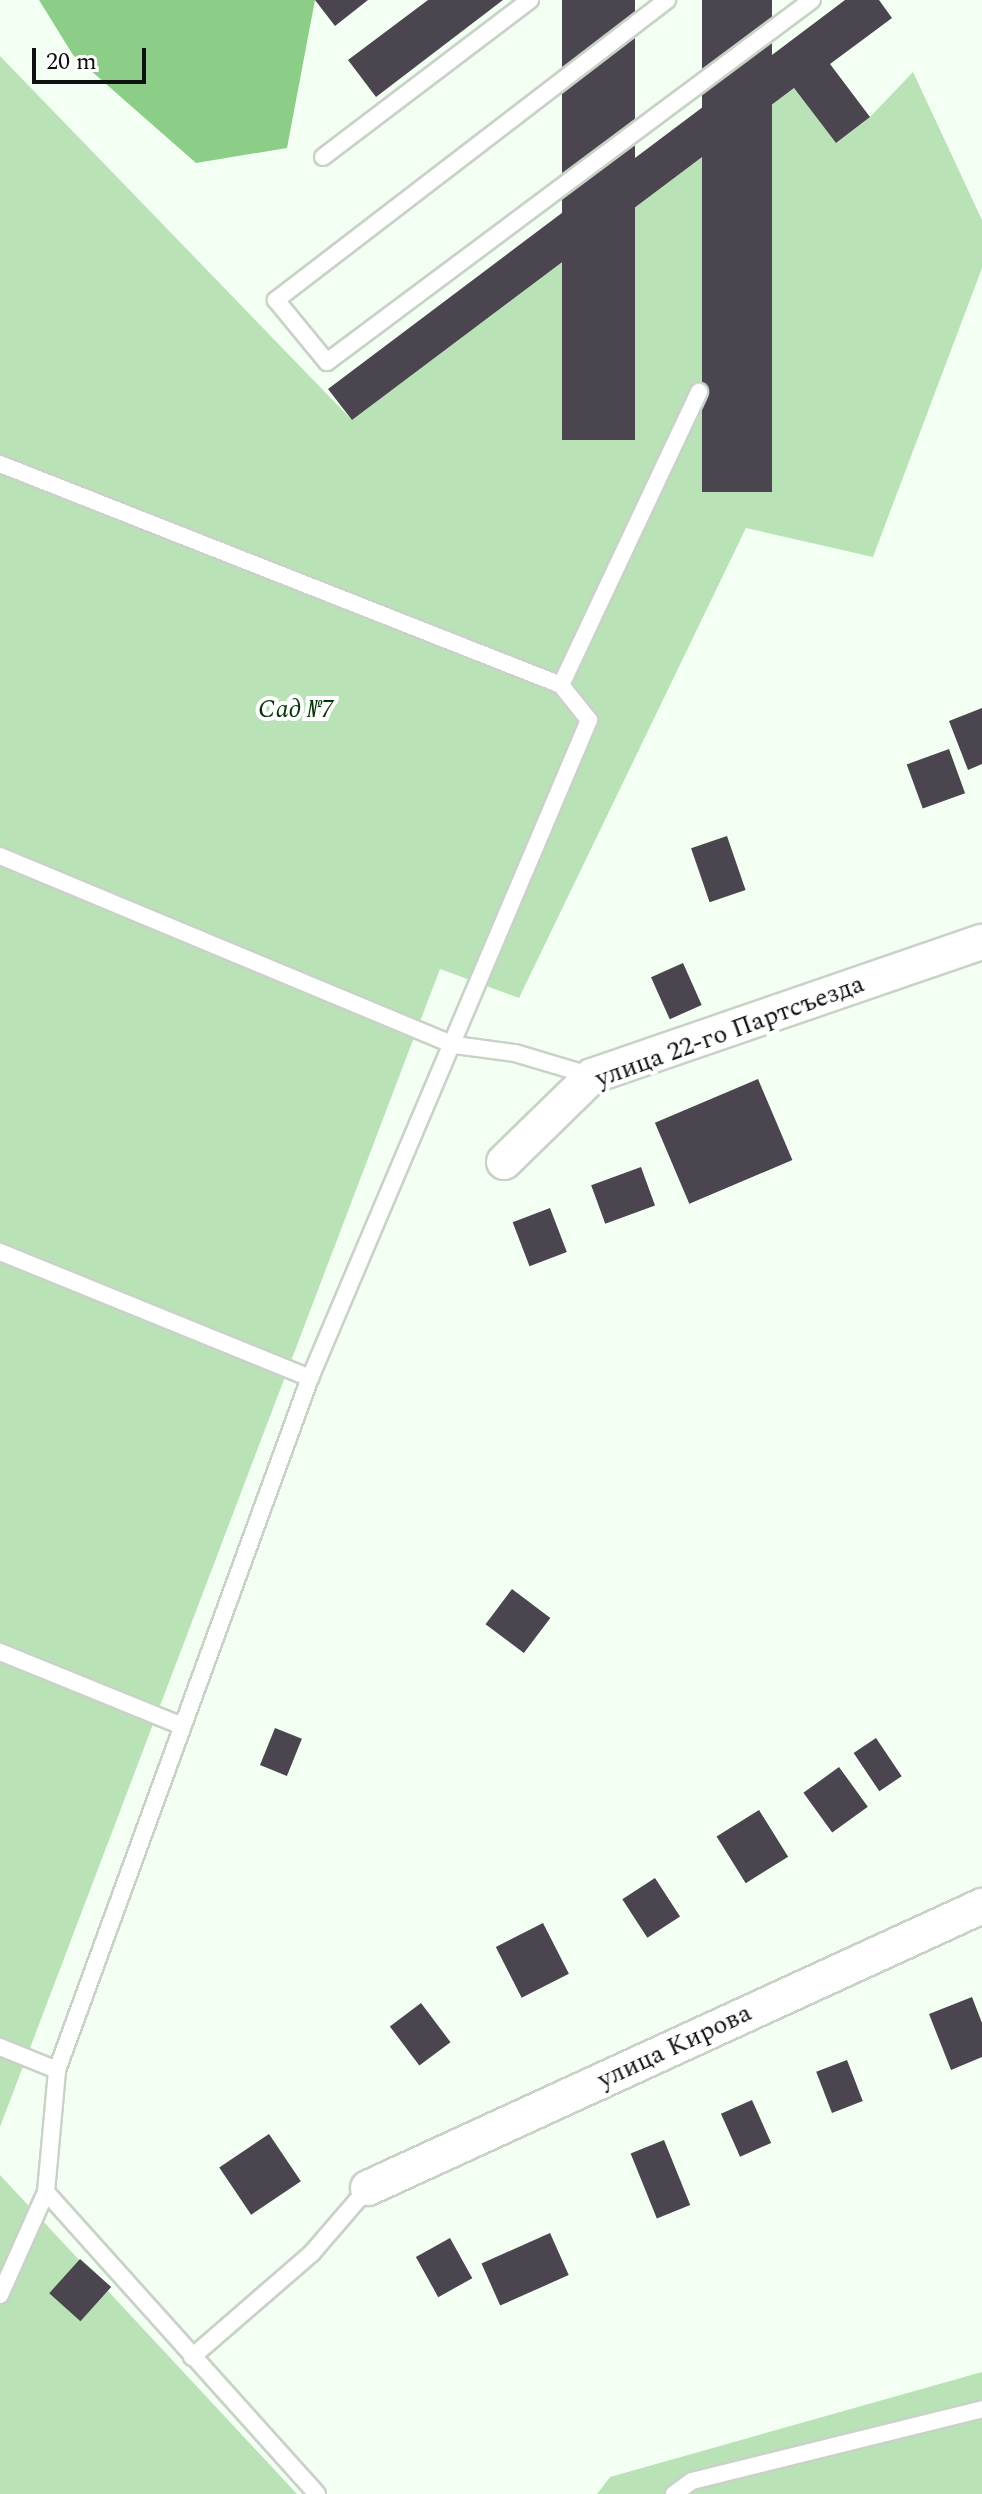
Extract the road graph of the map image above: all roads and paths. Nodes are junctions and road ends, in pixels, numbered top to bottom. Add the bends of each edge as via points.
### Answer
1 (530, 0) edge
2 (667, 0) edge
3 (812, 0) edge
4 (323, 157) dead end
5 (699, 392) dead end
6 (0, 464) edge
7 (561, 685) junction
8 (0, 856) edge
9 (982, 942) edge
10 (455, 1045) junction
11 (592, 1076) junction
12 (504, 1162) dead end
13 (0, 1252) edge
14 (310, 1378) junction
15 (0, 1652) edge
16 (180, 1725) junction
17 (982, 1906) edge
18 (0, 2047) edge
19 (57, 2070) junction
20 (368, 2188) joint
21 (46, 2192) junction
22 (0, 2295) edge
23 (192, 2357) junction
24 (982, 2409) edge
25 (316, 2494) edge
26 (674, 2494) edge

1 - 4 lane
2 - 3 lane via 276,300 327,362
5 - 7 lane
6 - 7 lane
7 - 10 lane via 589,720
8 - 10 lane
9 - 11 street, улица 22-го Партсъезда
10 - 11 lane via 515,1053
10 - 14 lane
11 - 12 street, улица 22-го Партсъезда
13 - 14 lane
14 - 16 lane
15 - 16 lane
16 - 19 lane
17 - 20 street, улица Кирова
18 - 19 lane
19 - 21 lane
20 - 23 lane via 312,2253
21 - 22 lane
21 - 23 lane
23 - 25 lane
24 - 26 lane via 692,2481

